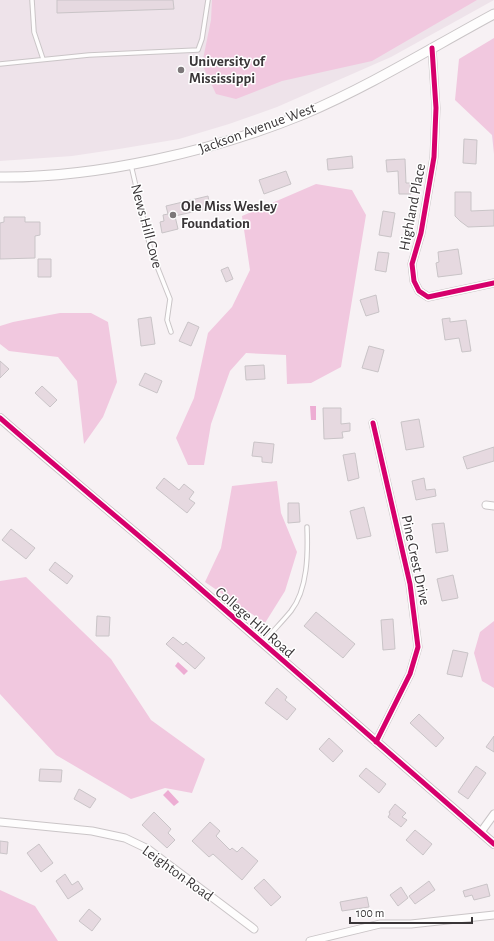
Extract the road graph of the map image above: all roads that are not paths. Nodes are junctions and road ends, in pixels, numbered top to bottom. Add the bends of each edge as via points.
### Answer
1 (32, 0) edge
2 (208, 0) edge
3 (494, 14) edge
4 (432, 48) junction
5 (43, 59) junction
6 (0, 64) edge
7 (131, 164) junction
8 (0, 177) edge
9 (494, 283) edge
10 (171, 332) dead end
11 (0, 418) edge
12 (373, 423) dead end
13 (307, 527) dead end
14 (262, 644) junction
15 (376, 742) junction
16 (494, 814) edge
17 (0, 822) edge
18 (481, 832) junction
19 (494, 844) edge
20 (494, 915) edge
21 (254, 929) dead end
22 (310, 941) edge

1 - 5 lane via 34,32
2 - 5 lane via 198,50
3 - 4 main road, Jackson Avenue West
4 - 7 main road, Jackson Avenue West via 373,81 304,114 205,147
4 - 9 street, Highland Place via 436,108 434,156 421,233 412,264 414,281 419,291 428,297
5 - 6 lane
7 - 8 main road, Jackson Avenue West via 74,172
7 - 10 lane, News Hill Cove via 151,251 170,299 167,320
11 - 14 street, College Hill Road
12 - 15 street, Pine Crest Drive via 410,584 418,647 410,674
13 - 14 lane via 306,567 300,595 292,610
14 - 15 street, College Hill Road
15 - 18 street, College Hill Road
16 - 18 street
17 - 21 street, Leighton Road via 92,831 126,838 148,849
18 - 19 street, College Hill Road
20 - 22 street via 411,924 380,924

